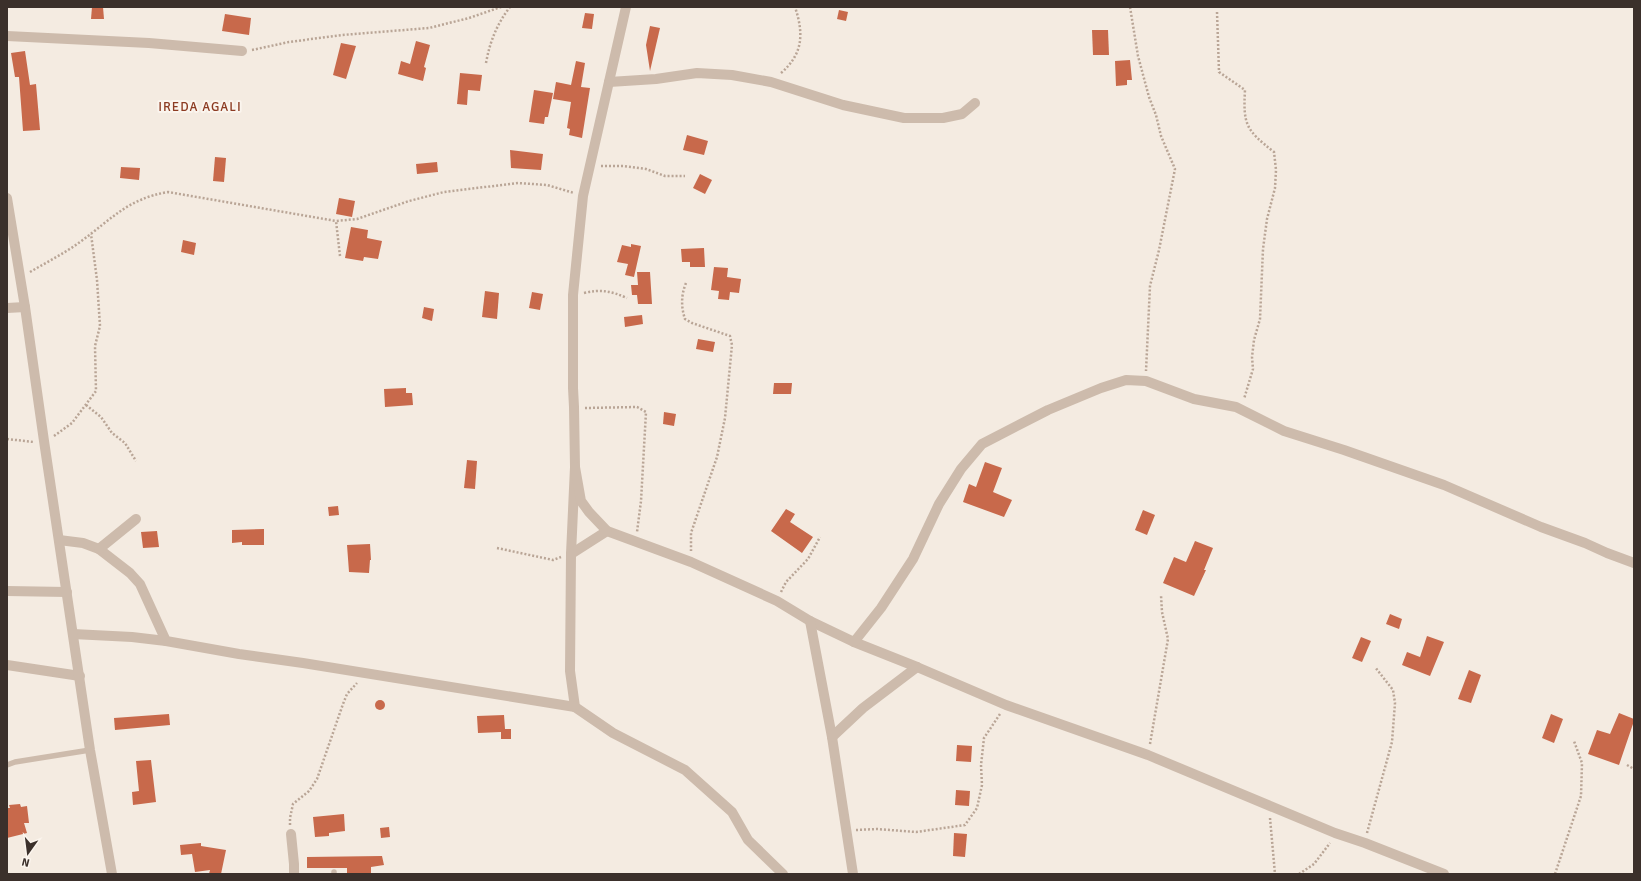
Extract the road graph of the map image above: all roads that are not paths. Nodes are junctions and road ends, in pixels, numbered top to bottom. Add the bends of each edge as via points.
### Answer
1 (626, 7) edge
2 (7, 36) edge
3 (242, 51) road end
4 (609, 82) junction
5 (976, 103) dead end
6 (7, 198) edge
7 (26, 307) junction
8 (7, 308) edge
9 (575, 467) junction
10 (136, 519) dead end
11 (607, 531) junction
12 (59, 540) junction
13 (99, 549) junction
14 (571, 554) junction
15 (1634, 563) edge
16 (7, 592) edge
17 (67, 592) junction
18 (810, 621) junction
19 (74, 634) junction
20 (166, 641) junction
21 (854, 642) junction
22 (7, 665) edge
23 (917, 667) junction
24 (80, 676) junction
25 (575, 707) junction
26 (832, 737) junction
27 (90, 750) junction
28 (7, 765) edge
29 (291, 834) road end
30 (112, 874) edge
31 (294, 874) edge
32 (783, 874) edge
33 (852, 874) edge
34 (1444, 874) edge

1 - 4 street
2 - 3 street via 149,42
4 - 5 street via 697,73 732,74 771,82 843,105 904,118 949,117 962,114
4 - 9 street via 583,196 573,295
6 - 7 street
7 - 8 street
7 - 12 street
9 - 11 street via 581,501
9 - 14 street
10 - 13 street
11 - 14 street
11 - 18 street via 691,562 777,600
12 - 13 street via 83,543
12 - 17 street
13 - 20 street via 140,584
14 - 25 street via 570,671
15 - 21 street via 1540,527 1444,485 1284,431 1236,407 1194,399 1146,381 1126,380 1048,410 982,444 960,469 939,504 913,559 881,608
16 - 17 street
17 - 19 street
18 - 21 street
18 - 26 street
19 - 20 street
19 - 24 street
20 - 25 street
21 - 23 street
22 - 24 street
23 - 26 street via 863,708
23 - 34 street via 1006,705 1148,755 1335,833
24 - 27 street
25 - 32 street via 613,733 685,770 732,812 748,840
26 - 33 street
27 - 28 lane
27 - 30 street
29 - 31 street

